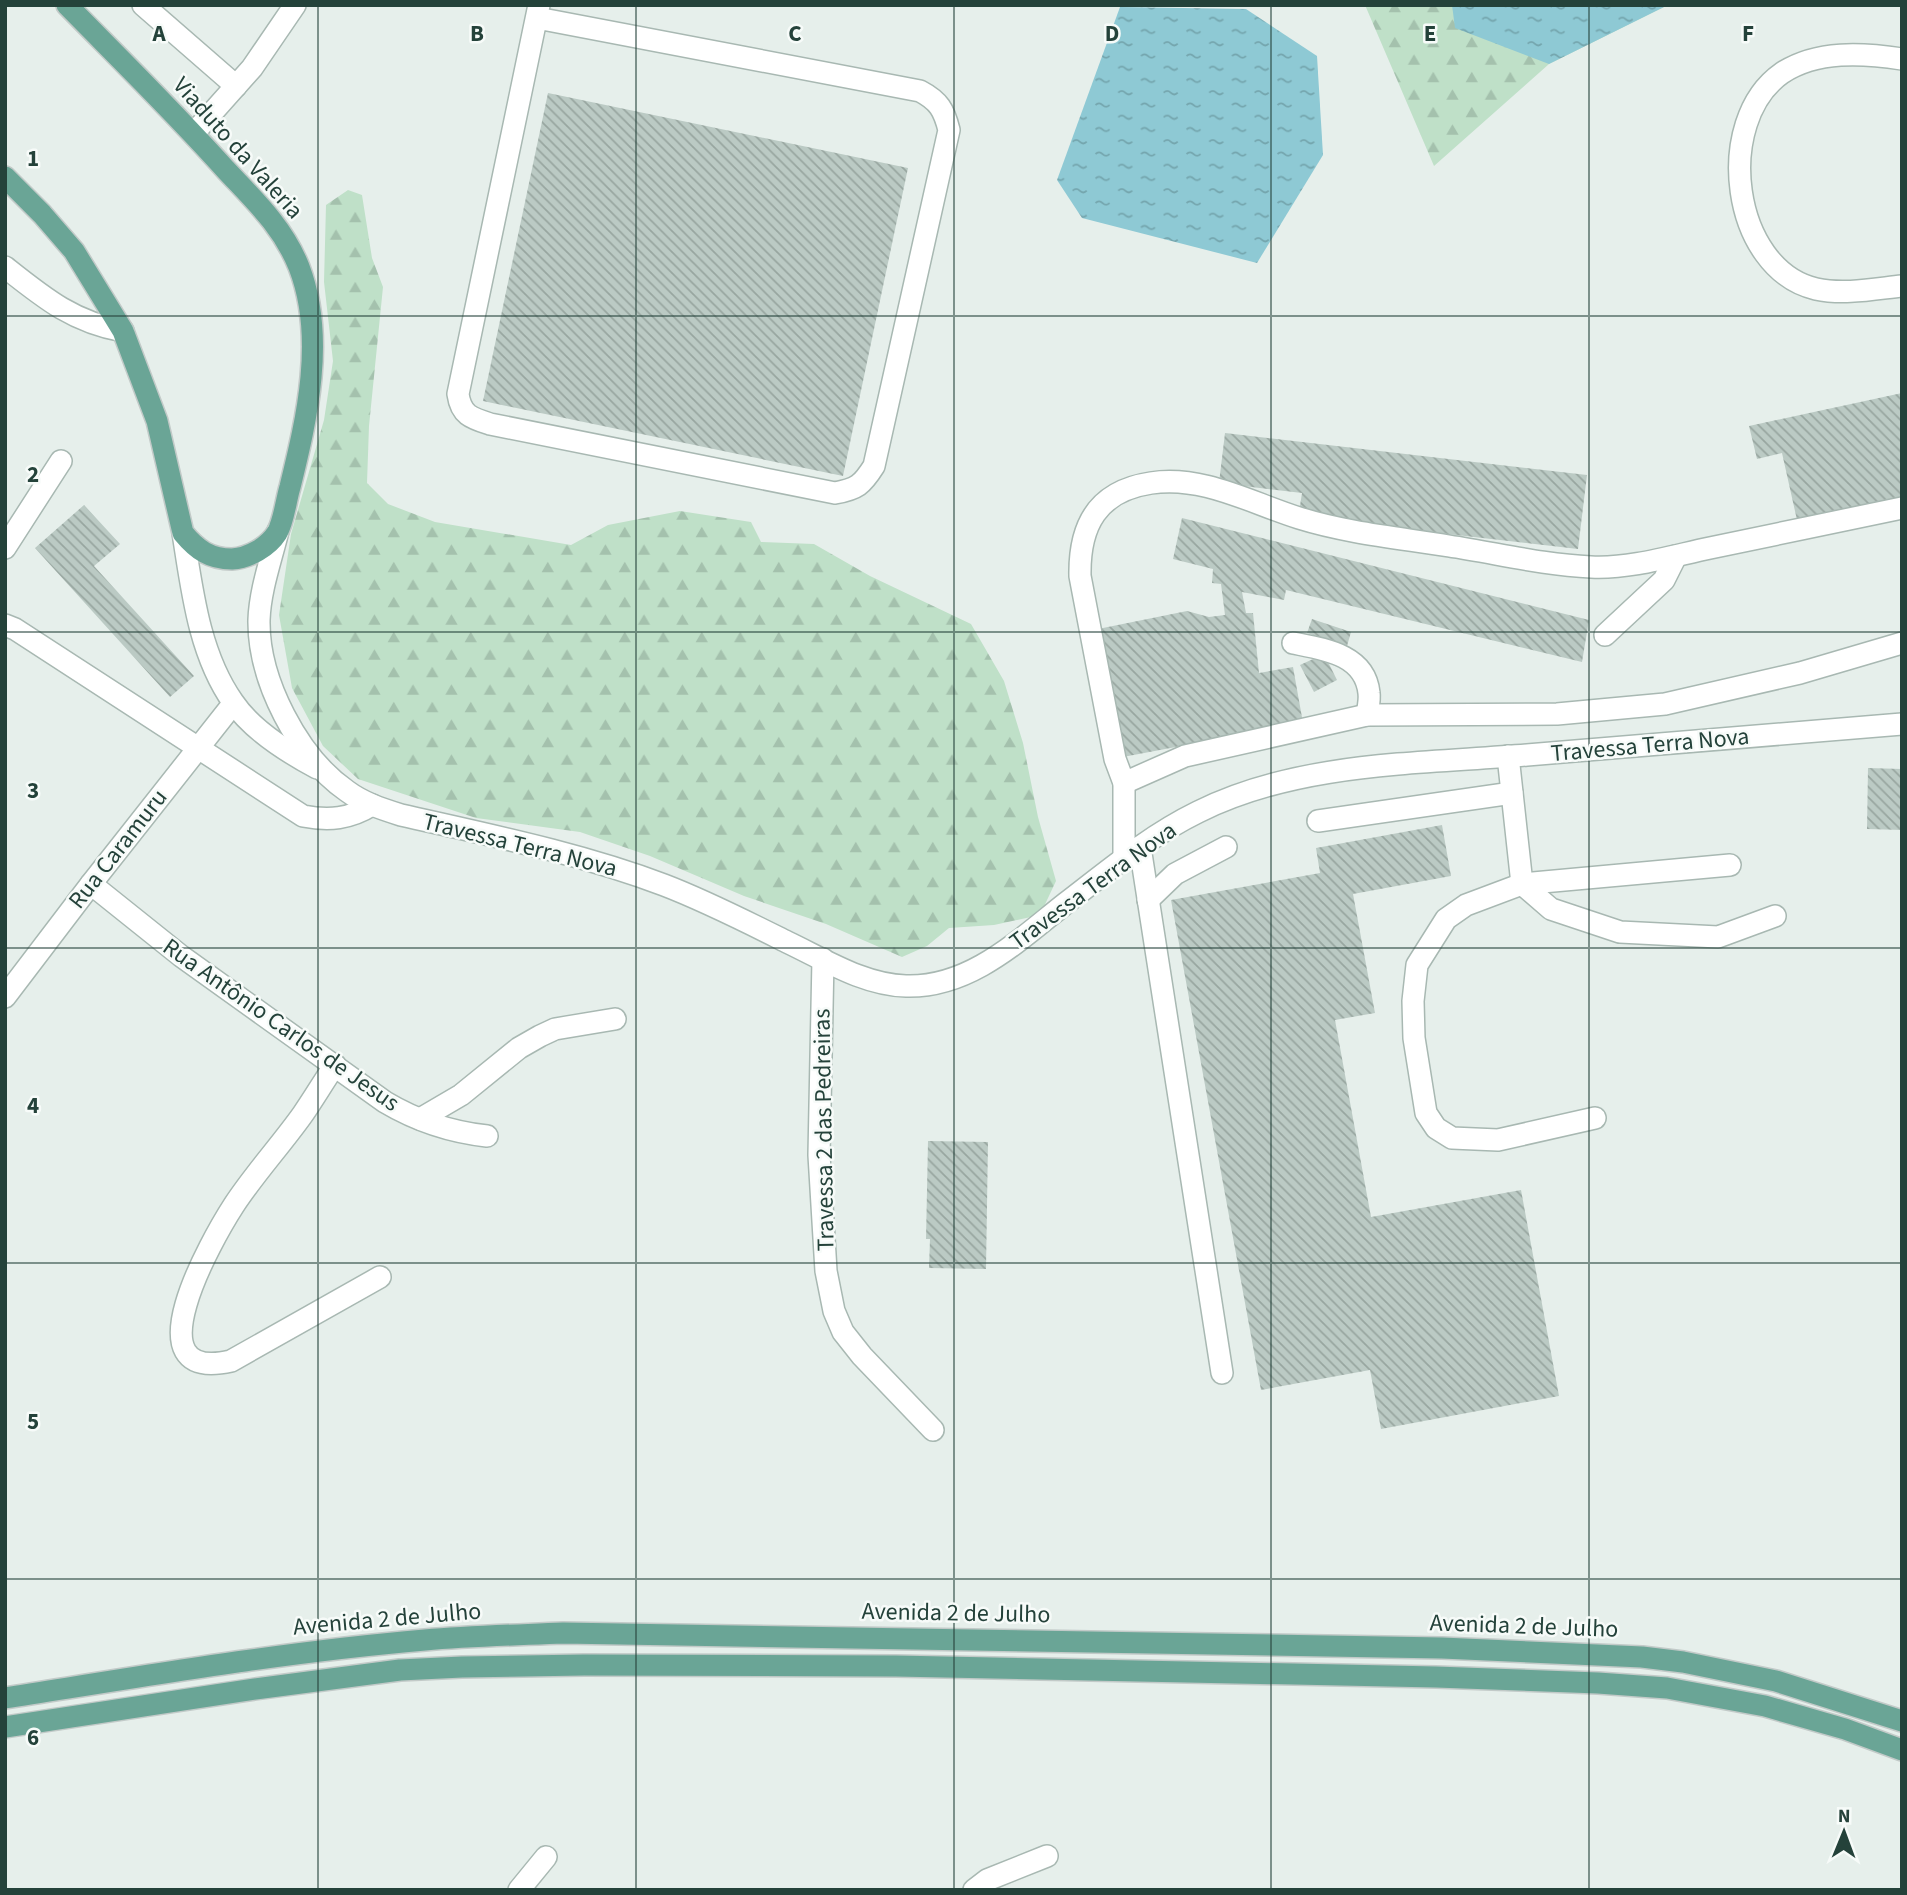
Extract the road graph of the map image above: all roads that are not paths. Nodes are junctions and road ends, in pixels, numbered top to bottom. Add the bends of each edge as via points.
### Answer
1 (67, 5) edge
2 (143, 5) edge
3 (295, 5) edge
4 (538, 12) edge
5 (1902, 59) edge
6 (236, 86) junction
7 (194, 133) junction
8 (5, 177) edge
9 (5, 267) edge
10 (1902, 286) edge
11 (123, 331) junction
12 (61, 461) dead end
13 (1902, 508) edge
14 (278, 531) junction
15 (183, 533) junction
16 (5, 548) edge
17 (1676, 556) junction
18 (5, 625) edge
19 (1605, 635) dead end
20 (1293, 643) dead end
21 (1902, 643) edge
22 (233, 704) junction
23 (1367, 715) junction
24 (1902, 724) edge
25 (198, 748) junction
26 (1508, 756) junction
27 (325, 772) junction
28 (1124, 783) junction
29 (1512, 793) junction
30 (372, 805) junction
31 (1318, 821) dead end
32 (1226, 847) dead end
33 (1132, 852) junction
34 (1730, 865) dead end
35 (91, 884) junction
36 (1522, 884) junction
37 (1149, 900) junction
38 (1775, 916) dead end
39 (822, 959) junction
40 (5, 996) edge
41 (615, 1019) dead end
42 (335, 1065) junction
43 (1595, 1118) dead end
44 (419, 1119) junction
45 (486, 1136) dead end
46 (380, 1277) dead end
47 (1222, 1373) dead end
48 (933, 1430) dead end
49 (5, 1698) edge
50 (1902, 1721) edge
51 (5, 1727) edge
52 (1902, 1750) edge
53 (546, 1857) dead end
54 (1047, 1857) dead end
55 (519, 1890) edge
56 (974, 1890) edge

1 - 7 main road, Viaduto da Valeria
2 - 6 street
3 - 6 street
4 - 4 street via 458,394 460,406 472,419 490,424 835,493 852,490 874,466 949,130 936,99 920,91
5 - 10 street via 1837,55 1784,72 1764,89 1747,116 1738,164 1743,202 1757,241 1788,276 1815,289 1846,292
6 - 7 street
7 - 14 main road, Viaduto da Valeria via 281,230 299,269 310,315 312,379
8 - 11 main road via 74,251
9 - 11 street via 62,310
11 - 15 main road via 158,421
12 - 16 street
13 - 17 street
14 - 15 main road via 253,554 236,559 207,555
14 - 27 street via 259,620 266,672 295,734
15 - 22 street via 205,642
17 - 19 street via 1664,580
17 - 28 street via 1593,568 1352,530 1299,518 1221,490 1173,482 1151,483 1114,495 1094,513 1086,530 1080,576 1115,759
18 - 25 street
20 - 23 street via 1340,653 1359,669 1370,692
21 - 23 street via 1800,673 1665,704 1557,714
22 - 25 street, Rua Caramuru
22 - 27 street via 272,741
23 - 28 street via 1185,755
24 - 26 street, Travessa Terra Nova
25 - 30 street via 303,816 346,818
25 - 35 street, Rua Caramuru
26 - 29 street
26 - 33 street, Travessa Terra Nova via 1366,768 1276,783 1199,811
27 - 30 street, Travessa Terra Nova
28 - 33 street
29 - 31 street
29 - 36 street
30 - 39 street, Travessa Terra Nova via 629,872 707,903
32 - 37 street via 1175,874
33 - 37 street
33 - 39 street, Travessa Terra Nova via 1005,952 955,978 923,985 886,984
34 - 36 street
35 - 40 street, Rua Caramuru
35 - 42 street, Rua Antônio Carlos de Jesus via 181,956
36 - 38 street via 1551,909 1620,932 1717,937
36 - 43 street via 1466,905 1446,919 1417,965 1414,1038 1426,1113 1436,1128 1452,1138 1475,1141
37 - 47 street
39 - 48 street, Travessa 2 das Pedreiras via 819,1155 826,1271 834,1311 862,1356
41 - 44 street via 555,1029 540,1036 452,1101
42 - 44 street, Rua Antônio Carlos de Jesus via 385,1102
42 - 46 street via 234,1206 201,1267 181,1325 183,1350 203,1364 231,1360
44 - 45 street, Rua Antônio Carlos de Jesus
49 - 50 main road, Avenida 2 de Julho via 362,1646 563,1633 1428,1648 1642,1657 1776,1681
51 - 52 main road via 400,1670 883,1666 1436,1677 1667,1688 1777,1710
53 - 55 street
54 - 56 street via 987,1880

